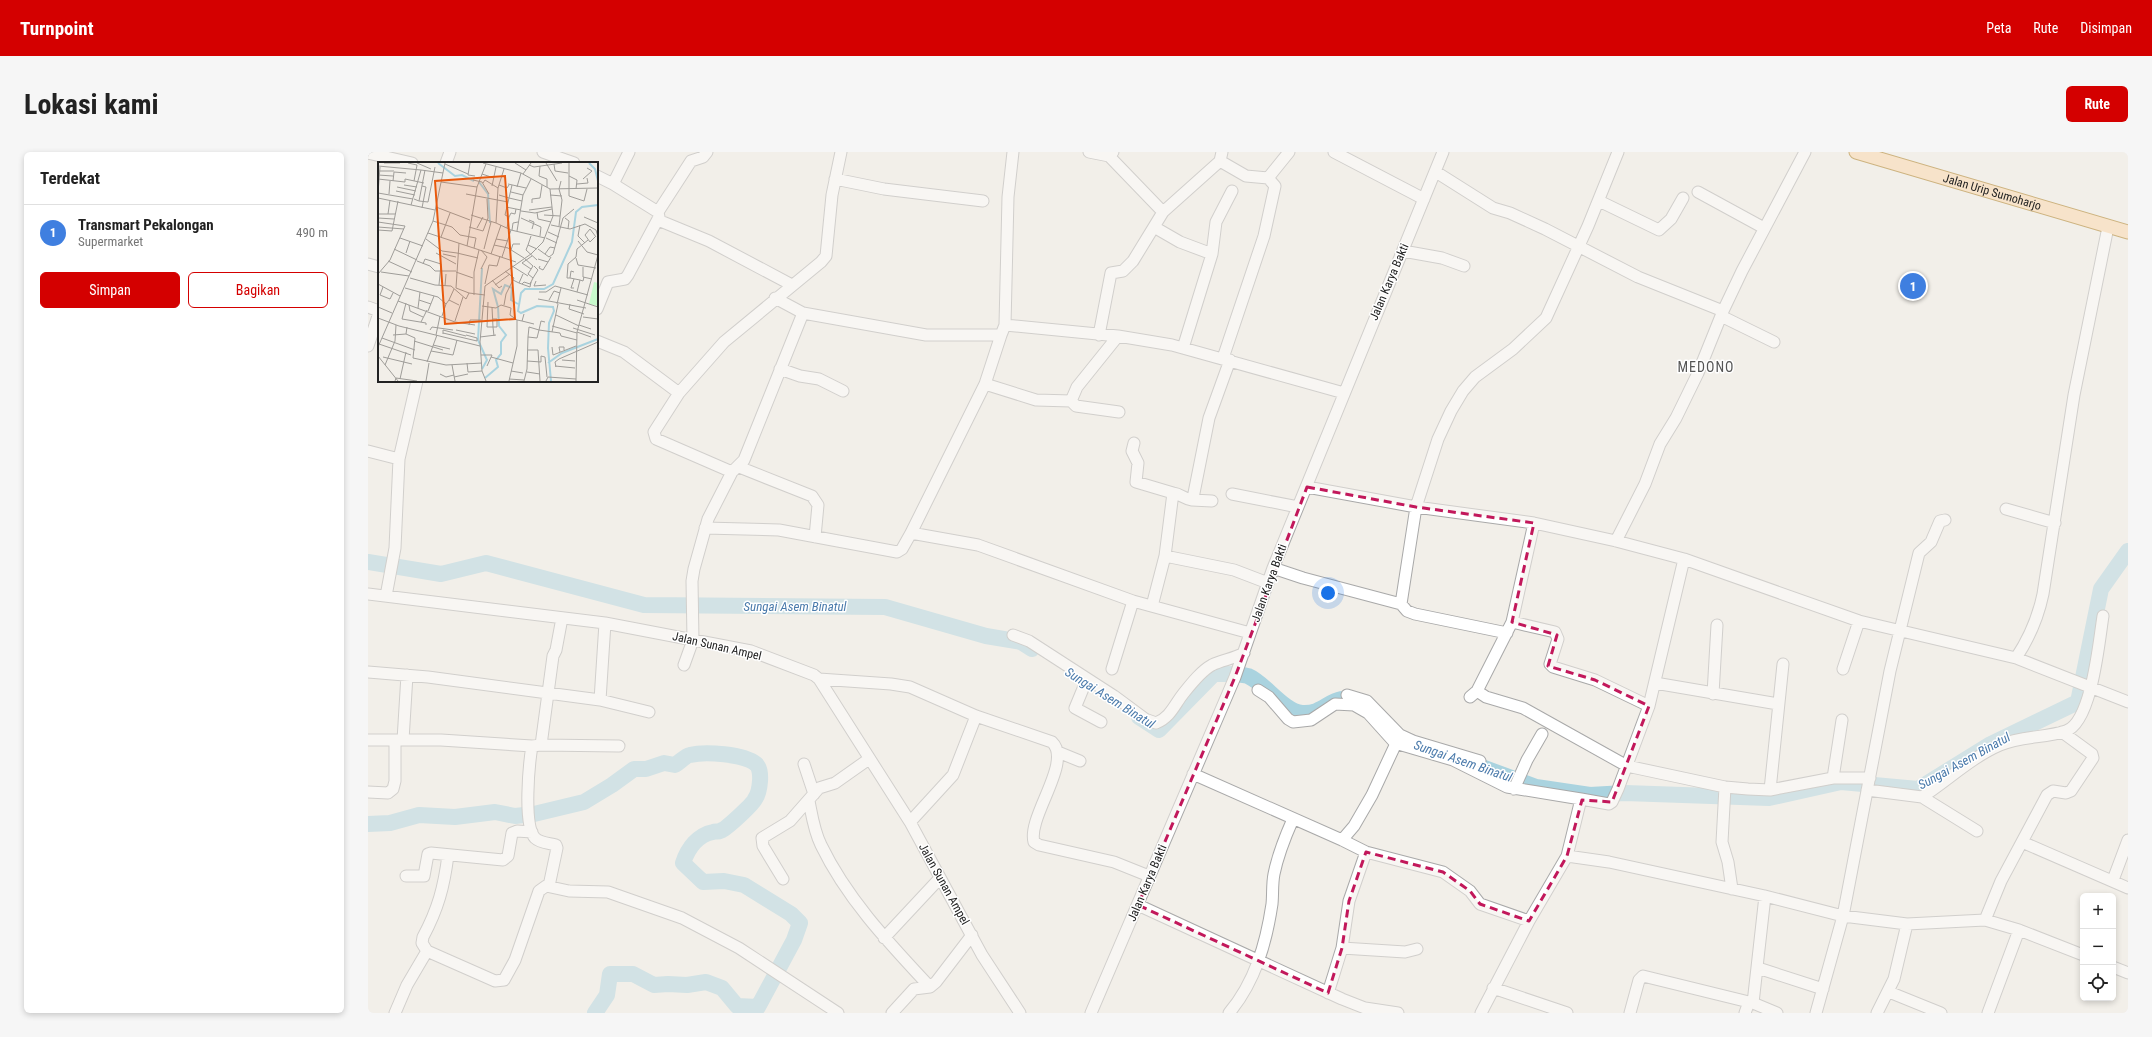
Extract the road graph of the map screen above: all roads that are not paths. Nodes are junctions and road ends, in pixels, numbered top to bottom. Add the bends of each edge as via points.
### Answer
1 (450, 152) edge
2 (543, 152) edge
3 (629, 152) edge
4 (708, 152) edge
5 (841, 152) edge
6 (1013, 152) edge
7 (1089, 152) edge
8 (1289, 152) edge
9 (1334, 152) edge
10 (1443, 152) edge
11 (1618, 152) edge
12 (1805, 152) edge
13 (1856, 152) edge
14 (368, 153) edge
15 (1111, 154) edge
16 (1221, 156) edge
17 (408, 162) edge
18 (446, 162) edge
19 (571, 162) edge
20 (1436, 172) junction
21 (598, 176) edge
22 (1268, 178) junction
23 (835, 179) junction
24 (613, 184) junction
25 (1232, 191) dead end
26 (1698, 192) dead end
27 (1683, 198) dead end
28 (1424, 199) junction
29 (1599, 200) junction
30 (983, 201) dead end
31 (1163, 212) junction
32 (658, 216) junction
33 (1154, 227) junction
34 (2108, 227) junction
35 (1764, 228) junction
36 (2128, 232) edge
37 (1578, 248) junction
38 (1403, 251) junction
39 (1212, 254) junction
40 (368, 264) edge
41 (1464, 266) dead end
42 (378, 267) edge
43 (792, 285) junction
44 (776, 298) junction
45 (368, 307) edge
46 (598, 307) edge
47 (378, 312) edge
48 (803, 313) junction
49 (1722, 314) junction
50 (378, 315) edge
51 (1003, 330) junction
52 (1099, 335) junction
53 (1118, 336) junction
54 (598, 341) edge
55 (1774, 342) dead end
56 (368, 346) edge
57 (1183, 348) junction
58 (1226, 359) junction
59 (780, 369) junction
60 (417, 382) edge
61 (985, 384) junction
62 (843, 391) dead end
63 (679, 393) junction
64 (1344, 393) junction
65 (1071, 401) junction
66 (1119, 412) dead end
67 (1134, 443) dead end
68 (368, 451) edge
69 (400, 459) junction
70 (735, 469) junction
71 (1307, 487) junction
72 (1173, 493) junction
73 (1232, 494) dead end
74 (1192, 500) junction
75 (1212, 501) dead end
76 (1298, 507) junction
77 (1416, 508) junction
78 (2006, 509) dead end
79 (1945, 520) dead end
80 (2055, 523) junction
81 (1534, 524) junction
82 (705, 528) junction
83 (911, 533) junction
84 (815, 537) junction
85 (1616, 541) junction
86 (1165, 556) junction
87 (1684, 559) junction
88 (1274, 568) junction
89 (1268, 583) junction
90 (368, 594) edge
91 (386, 596) junction
92 (1133, 602) junction
93 (1401, 604) junction
94 (1152, 606) junction
95 (2103, 616) dead end
96 (562, 618) junction
97 (1512, 622) junction
98 (1859, 622) junction
99 (605, 623) junction
100 (1717, 625) dead end
101 (1899, 631) junction
102 (1250, 633) junction
103 (1507, 633) junction
104 (1013, 635) dead end
105 (692, 640) junction
106 (1244, 653) junction
107 (2016, 658) junction
108 (1783, 664) dead end
109 (684, 665) dead end
110 (1112, 669) dead end
111 (1843, 669) dead end
112 (368, 672) edge
113 (407, 675) junction
114 (819, 679) junction
115 (1087, 680) junction
116 (1655, 683) junction
117 (2089, 687) junction
118 (1258, 690) dead end
119 (1713, 694) junction
120 (547, 695) junction
121 (1347, 695) dead end
122 (600, 700) junction
123 (2128, 702) edge
124 (1778, 704) junction
125 (1365, 705) junction
126 (1649, 706) junction
127 (649, 712) dead end
128 (976, 716) junction
129 (1842, 720) dead end
130 (1101, 722) dead end
131 (2062, 732) junction
132 (1542, 734) dead end
133 (1398, 739) junction
134 (368, 740) edge
135 (399, 741) junction
136 (537, 746) junction
137 (620, 746) dead end
138 (1058, 752) junction
139 (870, 759) junction
140 (1080, 761) dead end
141 (1480, 761) dead end
142 (804, 764) dead end
143 (1627, 766) junction
144 (1193, 774) junction
145 (1832, 778) junction
146 (1868, 783) junction
147 (1515, 787) junction
148 (1770, 790) junction
149 (368, 792) edge
150 (1725, 792) junction
151 (812, 798) junction
152 (1922, 798) junction
153 (1581, 800) junction
154 (1293, 819) junction
155 (910, 822) junction
156 (531, 827) junction
157 (1977, 831) dead end
158 (1342, 840) junction
159 (2128, 840) edge
160 (2022, 842) junction
161 (1366, 852) junction
162 (448, 855) junction
163 (1567, 856) junction
164 (406, 876) dead end
165 (1150, 876) junction
166 (940, 878) junction
167 (784, 879) dead end
168 (2113, 880) junction
169 (549, 886) junction
170 (2128, 888) edge
171 (1732, 889) junction
172 (1765, 896) junction
173 (1138, 905) junction
174 (1843, 916) junction
175 (1985, 920) junction
176 (1528, 921) junction
177 (1907, 924) junction
178 (2019, 930) junction
179 (972, 935) junction
180 (884, 938) junction
181 (1342, 948) junction
182 (1417, 949) dead end
183 (427, 951) junction
184 (2080, 954) edge
185 (1259, 962) junction
186 (1758, 968) junction
187 (2116, 968) edge
188 (2128, 973) edge
189 (930, 987) junction
190 (1493, 988) junction
191 (1823, 989) junction
192 (1888, 992) junction
193 (1328, 993) junction
194 (1751, 1002) junction
195 (395, 1013) edge
196 (838, 1013) edge
197 (892, 1013) edge
198 (1020, 1013) edge
199 (1091, 1013) edge
200 (1229, 1013) edge
201 (1398, 1013) edge
202 (1481, 1013) edge
203 (1567, 1013) edge
204 (1630, 1013) edge
205 (1745, 1013) edge
206 (1777, 1013) edge
207 (1816, 1013) edge
208 (1877, 1013) edge
209 (1942, 1013) edge
210 (1988, 1013) edge

1 - 18 street
2 - 19 street
3 - 24 street
4 - 32 street via 691,161
5 - 23 street
6 - 51 street via 1008,197
7 - 15 street
8 - 22 street
9 - 28 street
10 - 20 street, Jalan Karya Bakti
11 - 29 street
12 - 35 street
13 - 34 main road, Jalan Urip Sumoharjo
14 - 17 street
15 - 31 street
16 - 22 street via 1246,176
16 - 31 street
20 - 28 street, Jalan Karya Bakti
20 - 37 street via 1486,204 1545,229
21 - 24 street
22 - 58 street via 1275,186 1264,236
23 - 30 street via 884,189
23 - 43 street via 826,256
24 - 32 street
25 - 39 street via 1216,222
26 - 35 street
27 - 29 street via 1671,220 1659,230
28 - 38 street, Jalan Karya Bakti
29 - 37 street
31 - 33 street
32 - 43 street
32 - 46 street via 628,275 625,279 608,282
33 - 39 street via 1180,242
33 - 52 street via 1133,261 1123,271 1111,273
34 - 36 main road, Jalan Urip Sumoharjo
34 - 80 street via 2074,395
35 - 49 street
37 - 49 street
37 - 77 street via 1546,318 1513,349 1475,377 1463,391 1438,439
38 - 41 street via 1442,258
38 - 64 street, Jalan Karya Bakti
39 - 57 street
40 - 42 street
43 - 44 street
44 - 48 street
44 - 63 street via 724,342
45 - 47 street
48 - 51 street via 926,335
48 - 59 street
49 - 55 street
49 - 85 street via 1698,373 1660,444
50 - 56 street
51 - 52 street
51 - 61 street
52 - 53 street
53 - 57 street
53 - 65 street via 1078,387
54 - 63 street via 624,352
57 - 58 street
58 - 64 street
58 - 74 street via 1209,418
59 - 62 street via 820,379
59 - 70 street via 744,460
60 - 69 street
61 - 65 street via 1036,400
61 - 83 street
63 - 70 street via 654,432 656,439
64 - 71 street, Jalan Karya Bakti
65 - 66 street via 1076,406
67 - 72 street via 1132,451 1138,464 1136,482
68 - 69 street
69 - 91 street via 393,559
70 - 82 street via 710,513
70 - 84 street via 812,496 818,505
71 - 76 street, Jalan Karya Bakti
71 - 77 street
72 - 74 street
72 - 86 street
73 - 76 street
74 - 75 street
76 - 88 street, Jalan Karya Bakti
77 - 81 street
77 - 93 street
78 - 80 street
79 - 101 street via 1940,521 1931,542 1919,553
80 - 107 street via 2039,612 2030,637
81 - 85 street
81 - 97 street
82 - 84 street via 762,528
82 - 105 street via 692,581
83 - 84 street via 902,549 897,552
83 - 92 street via 978,545
85 - 87 street
86 - 89 street via 1234,570
86 - 94 street
87 - 98 street
87 - 116 street
88 - 89 street, Jalan Karya Bakti
88 - 93 street
89 - 102 street, Jalan Karya Bakti
90 - 91 street, Jalan Sunan Ampel
91 - 96 street, Jalan Sunan Ampel
92 - 94 street
92 - 110 street
93 - 103 street via 1415,614
94 - 102 street
95 - 117 street
96 - 99 street, Jalan Sunan Ampel
96 - 120 street
97 - 103 street
97 - 126 street via 1556,632 1558,638 1550,664 1554,667 1595,680
98 - 101 street
98 - 111 street
99 - 105 street, Jalan Sunan Ampel
99 - 122 street
100 - 119 street
101 - 107 street
101 - 146 street
102 - 106 street, Jalan Karya Bakti
103 - 143 street via 1474,694 1523,708
104 - 115 street via 1029,641
105 - 109 street
105 - 114 street, Jalan Sunan Ampel via 751,651 806,670
106 - 115 street via 1210,666 1183,694 1166,717 1156,723 1145,719
106 - 144 street, Jalan Karya Bakti
107 - 117 street
108 - 124 street
112 - 113 street
113 - 120 street
113 - 135 street
114 - 128 street via 910,687
114 - 139 street, Jalan Sunan Ampel
115 - 130 street via 1075,708
116 - 119 street
116 - 126 street
117 - 123 street
117 - 131 street via 2080,720
118 - 125 street via 1270,697 1293,722 1311,720 1335,704
119 - 124 street
120 - 122 street
120 - 136 street
121 - 125 street
122 - 127 street
124 - 148 street
125 - 133 street
126 - 143 street
128 - 138 street via 1047,739 1057,746
128 - 155 street via 953,775
129 - 145 street
131 - 152 street via 2013,740 1989,750
131 - 160 street via 2092,754 2093,758 2069,793 2052,791 2047,795
132 - 147 street via 1521,770
133 - 141 street
133 - 147 street via 1453,760 1495,782
133 - 158 street via 1372,795 1354,826
134 - 135 street
135 - 136 street via 441,740
135 - 149 street via 393,789 388,793
136 - 137 street
136 - 156 street via 528,788
138 - 140 street
138 - 165 street via 1034,830 1034,842 1126,866
139 - 151 street via 835,783 819,788
139 - 155 street, Jalan Sunan Ampel
142 - 151 street
143 - 150 street
143 - 153 street via 1612,802
144 - 154 street
144 - 165 street, Jalan Karya Bakti
145 - 146 street
145 - 148 street
146 - 152 street
146 - 174 street
147 - 153 street
148 - 150 street
150 - 171 street via 1722,842
151 - 167 street via 790,821 762,838 763,846
151 - 180 street via 821,844 840,878
152 - 157 street
153 - 163 street
154 - 158 street
154 - 185 street via 1280,849 1274,874 1271,905
155 - 166 street, Jalan Sunan Ampel
156 - 162 street via 512,833 508,856 503,860
156 - 169 street via 539,841 556,845 557,848
158 - 161 street
159 - 168 street
160 - 168 street
160 - 175 street via 2001,881
161 - 176 street via 1443,872 1470,891 1480,904
161 - 181 street via 1349,901
162 - 164 street via 428,854 424,876
162 - 183 street via 440,903 423,937 422,943
163 - 171 street via 1609,862
163 - 176 street
165 - 173 street, Jalan Karya Bakti
166 - 179 street, Jalan Sunan Ampel
166 - 180 street
168 - 170 street
169 - 183 street via 544,886 539,891 515,960 504,980 495,981
169 - 196 street via 569,891 608,892 682,918 739,948
171 - 172 street
172 - 174 street
172 - 186 street
173 - 185 street
173 - 199 street, Jalan Karya Bakti
174 - 177 street
174 - 191 street
175 - 177 street
175 - 178 street
176 - 190 street
177 - 192 street via 1900,961
178 - 184 street
178 - 210 street
179 - 189 street
179 - 198 street, Jalan Sunan Ampel
180 - 189 street
181 - 182 street via 1405,952
181 - 193 street
183 - 195 street via 407,985
185 - 193 street
185 - 200 street via 1247,988
186 - 191 street
186 - 194 street
187 - 188 street
189 - 197 street via 914,989
190 - 202 street
190 - 203 street
191 - 207 street
192 - 208 street
192 - 209 street
193 - 201 street via 1365,1008
194 - 204 street via 1643,976 1638,980
194 - 205 street
194 - 206 street

